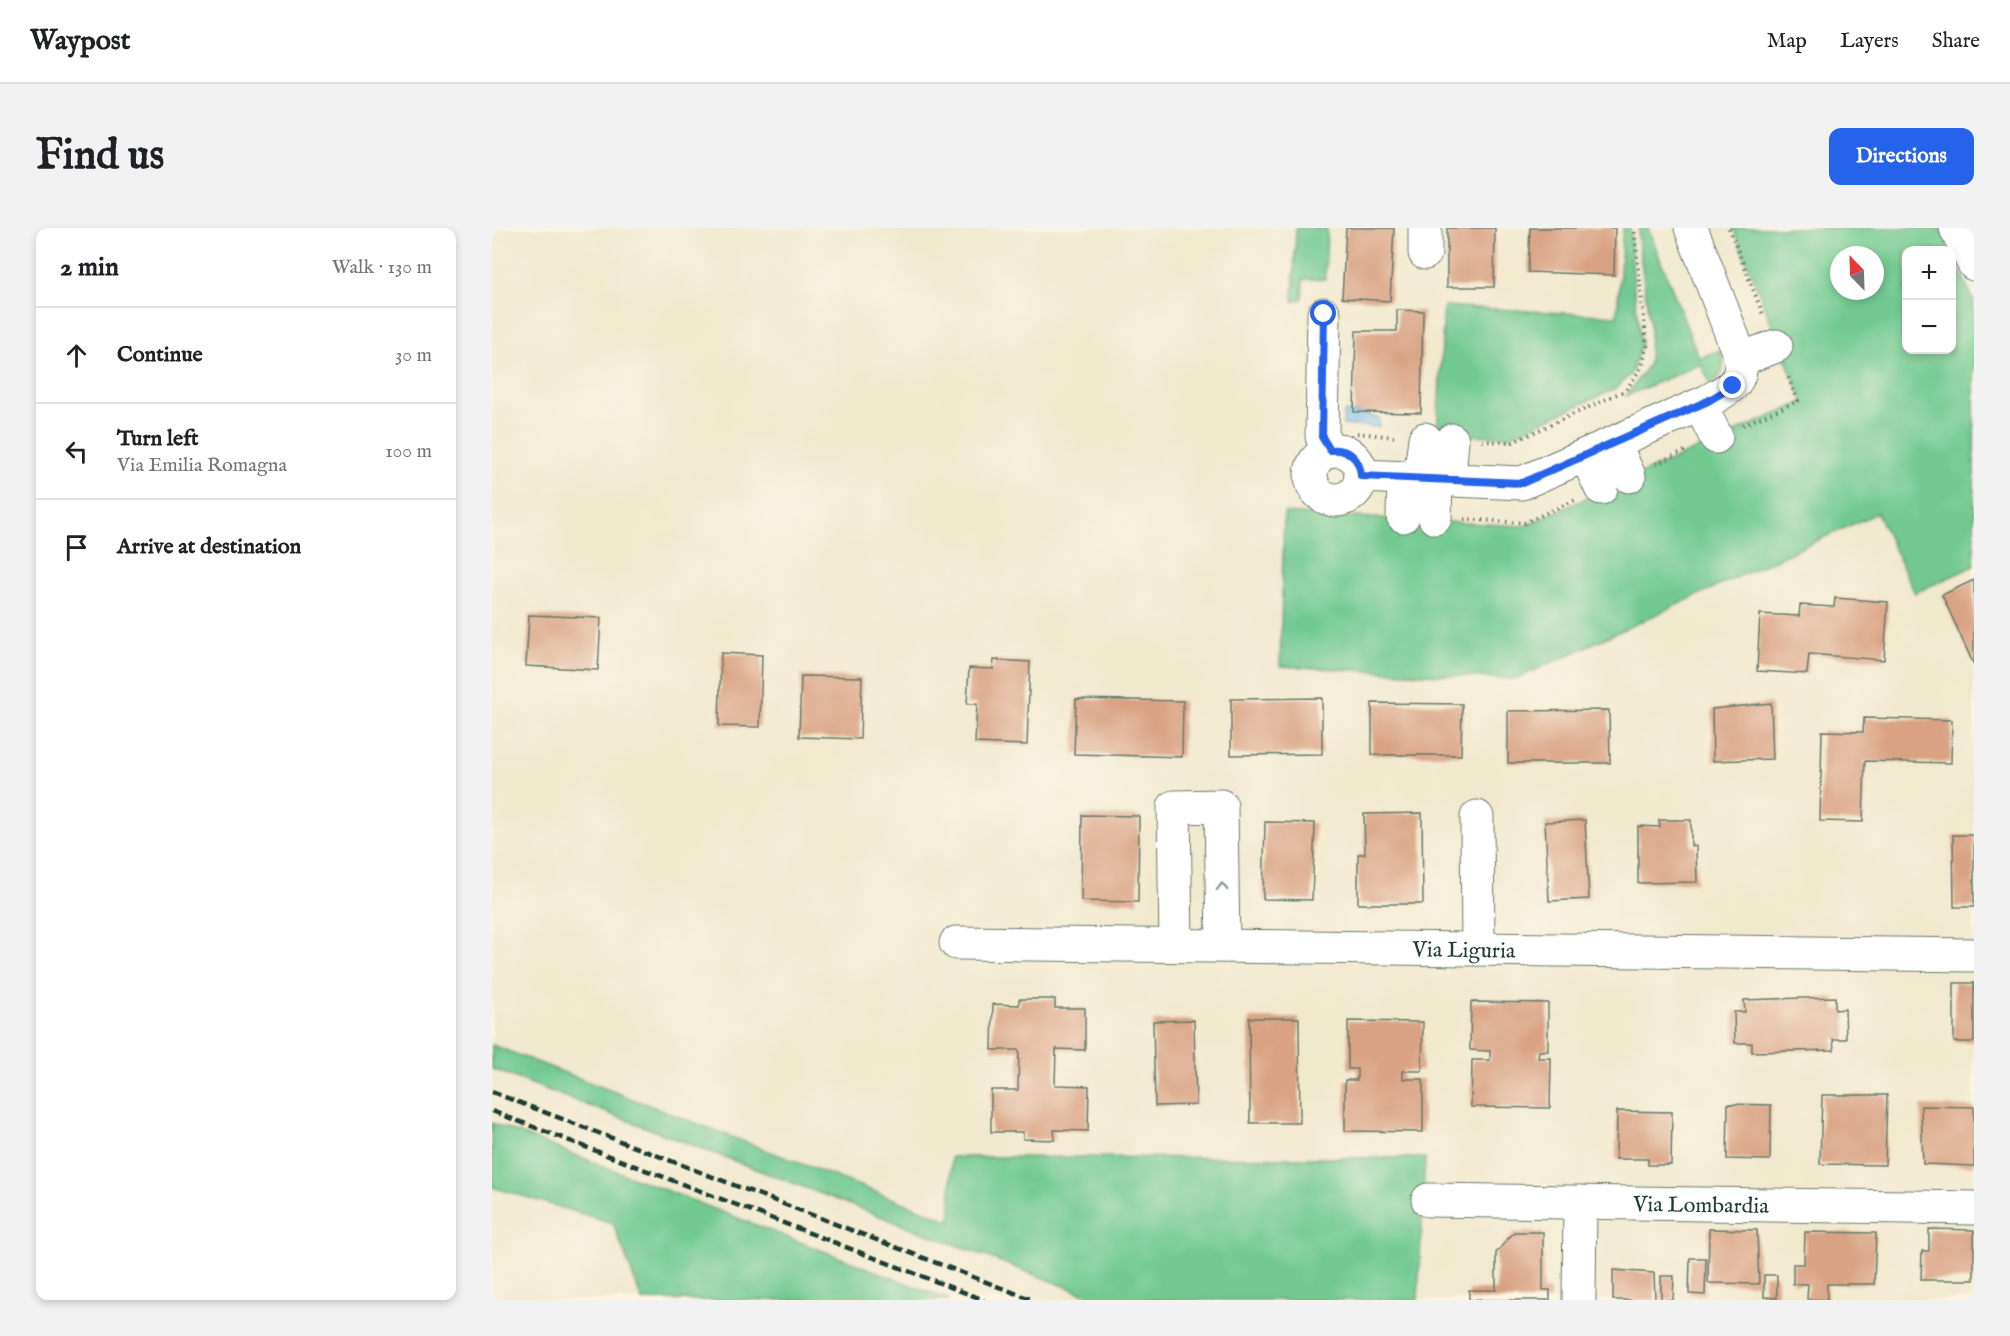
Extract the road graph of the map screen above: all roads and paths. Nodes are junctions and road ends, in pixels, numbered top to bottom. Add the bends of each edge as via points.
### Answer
1 (1634, 228) edge
2 (1690, 228) edge
3 (1956, 228) edge
4 (1974, 264) edge
5 (1324, 314) dead end
6 (1776, 346) dead end
7 (1742, 359) junction
8 (1700, 405) junction
9 (1716, 437) dead end
10 (1438, 439) junction
11 (1326, 444) junction
12 (1600, 449) junction
13 (1361, 476) junction
14 (1428, 478) junction
15 (1615, 482) dead end
16 (1403, 516) dead end
17 (1435, 518) dead end
18 (1477, 817) dead end
19 (956, 943) dead end
20 (1176, 945) junction
21 (1222, 946) junction
22 (1478, 949) junction
23 (1974, 955) edge
24 (1428, 1200) dead end
25 (1580, 1202) junction
26 (1974, 1208) edge
27 (1580, 1300) edge

1 - 10 path via 1647,346 1642,366 1626,390 1513,442
2 - 7 street
3 - 4 street
5 - 11 street
6 - 7 street
7 - 8 street via 1742,374 1733,386
8 - 9 street
8 - 12 street
10 - 11 path via 1343,432
10 - 14 street
11 - 13 street via 1353,456
11 - 13 street via 1312,466 1311,482 1321,495 1335,500 1350,495
12 - 14 street via 1522,483
12 - 15 street
13 - 14 street
14 - 16 street
14 - 17 street
18 - 22 street
19 - 20 street, Via Liguria
20 - 21 street, Via Liguria
21 -> 20 street via 1221,806 1174,807
21 - 22 street, Via Liguria
22 - 23 street, Via Liguria
24 - 25 street, Via Lombardia
25 - 26 street, Via Lombardia
25 - 27 street

